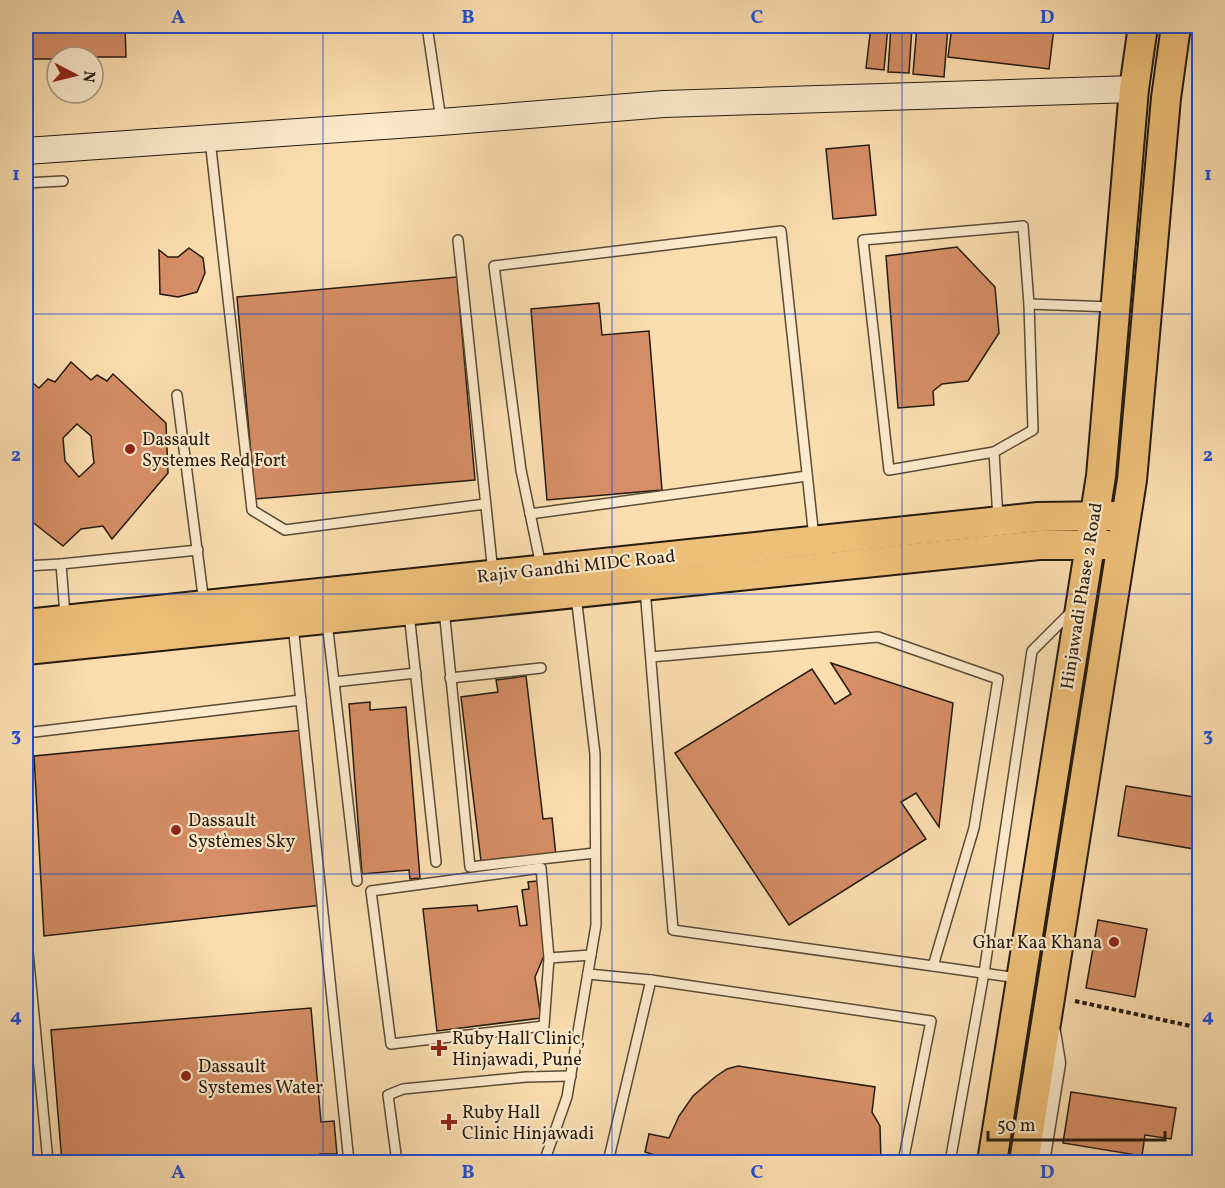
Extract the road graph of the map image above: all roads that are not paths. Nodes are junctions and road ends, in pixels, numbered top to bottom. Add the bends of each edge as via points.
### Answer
1 (427, 26) edge
2 (1143, 26) edge
3 (1176, 26) edge
4 (1134, 89) junction
5 (441, 122) junction
6 (210, 138) junction
7 (26, 151) edge
8 (63, 181) dead end
9 (26, 183) edge
10 (458, 240) dead end
11 (1029, 304) junction
12 (1114, 307) junction
13 (177, 395) dead end
14 (994, 452) junction
15 (807, 476) junction
16 (486, 504) junction
17 (530, 514) junction
18 (1126, 516) junction
19 (1094, 517) junction
20 (998, 521) junction
21 (814, 540) junction
22 (1089, 545) junction
23 (1122, 545) junction
24 (198, 550) junction
25 (61, 564) junction
26 (26, 566) edge
27 (542, 570) junction
28 (493, 575) junction
29 (574, 580) junction
30 (644, 586) junction
31 (1080, 603) junction
32 (205, 606) junction
33 (444, 607) junction
34 (409, 611) junction
35 (326, 620) junction
36 (65, 621) junction
37 (293, 623) junction
38 (26, 624) edge
39 (26, 650) edge
40 (651, 657) junction
41 (541, 668) dead end
42 (416, 673) junction
43 (450, 678) junction
44 (334, 682) junction
45 (301, 700) junction
46 (26, 733) edge
47 (595, 853) junction
48 (436, 862) dead end
49 (357, 881) dead end
50 (26, 931) edge
51 (591, 954) junction
52 (549, 958) junction
53 (933, 966) junction
54 (984, 973) junction
55 (588, 974) junction
56 (1021, 979) junction
57 (651, 980) junction
58 (1049, 1006) junction
59 (571, 1076) junction
60 (48, 1162) edge
61 (349, 1162) edge
62 (397, 1162) edge
63 (544, 1162) edge
64 (608, 1162) edge
65 (903, 1162) edge
66 (950, 1162) edge
67 (992, 1162) edge
68 (1024, 1162) edge
69 (1040, 1162) edge

1 - 5 lane
2 - 4 main road, Hinjawadi Phase 2 Road
3 - 18 main road, Hinjawadi Phase 2 Road
4 - 5 street via 664,104
4 - 12 main road, Hinjawadi Phase 2 Road
5 - 6 street
6 - 7 street
6 - 16 lane via 252,510 285,530
8 - 9 lane
10 - 16 lane
11 - 12 lane
11 - 14 lane via 1033,430
11 - 14 lane via 1023,226 863,240 889,470
12 - 19 main road, Hinjawadi Phase 2 Road via 1101,476
13 - 24 lane
14 - 20 lane
15 - 17 lane
15 - 17 lane via 781,231 494,266
15 - 21 lane
16 - 28 lane
17 - 27 lane
18 - 19 main road, Rajiv Gandhi MIDC Road
18 - 23 main road, Hinjawadi Phase 2 Road
19 - 20 main road, Rajiv Gandhi MIDC Road via 1038,516
19 - 22 main road, Hinjawadi Phase 2 Road
20 - 21 main road, Rajiv Gandhi MIDC Road
21 - 29 main road, Rajiv Gandhi MIDC Road
22 - 23 main road, Rajiv Gandhi MIDC Road
22 - 30 main road, Rajiv Gandhi MIDC Road via 1039,545
22 - 31 main road, Hinjawadi Phase 2 Road
23 - 58 main road, Hinjawadi Phase 2 Road
24 - 25 lane
24 - 32 lane
25 - 26 lane
25 - 36 lane
27 - 28 main road, Rajiv Gandhi MIDC Road
27 - 29 main road, Rajiv Gandhi MIDC Road
28 - 32 main road, Rajiv Gandhi MIDC Road
29 - 30 main road, Rajiv Gandhi MIDC Road
29 - 33 main road, Rajiv Gandhi MIDC Road
29 - 47 lane via 595,754
30 - 40 lane
31 - 54 lane via 1032,651
31 - 56 main road, Hinjawadi Phase 2 Road
32 - 36 main road, Rajiv Gandhi MIDC Road
33 - 34 main road, Rajiv Gandhi MIDC Road
33 - 43 lane
34 - 35 main road, Rajiv Gandhi MIDC Road
34 - 42 lane
35 - 37 main road, Rajiv Gandhi MIDC Road
35 - 44 lane
36 - 38 main road, Rajiv Gandhi MIDC Road
37 - 39 main road, Rajiv Gandhi MIDC Road
37 - 45 lane
40 - 53 lane via 673,930
40 - 53 lane via 878,637 998,679 974,828
41 - 43 lane
42 - 44 lane
42 - 48 lane
43 - 47 lane via 470,867
44 - 49 lane
45 - 46 lane
45 - 61 lane
47 - 51 lane via 596,925
50 - 60 lane
51 - 52 lane
51 - 55 lane
52 - 52 lane via 542,868 371,891 392,1044 544,1026
53 - 54 lane
54 - 56 lane
54 - 66 lane
55 - 57 lane
55 - 59 lane
56 - 67 main road, Hinjawadi Phase 2 Road
57 - 64 lane
57 - 65 lane via 931,1021
58 - 68 main road, Hinjawadi Phase 2 Road
58 - 69 street via 1056,1063
59 - 62 lane via 403,1089 388,1095
59 - 63 lane

